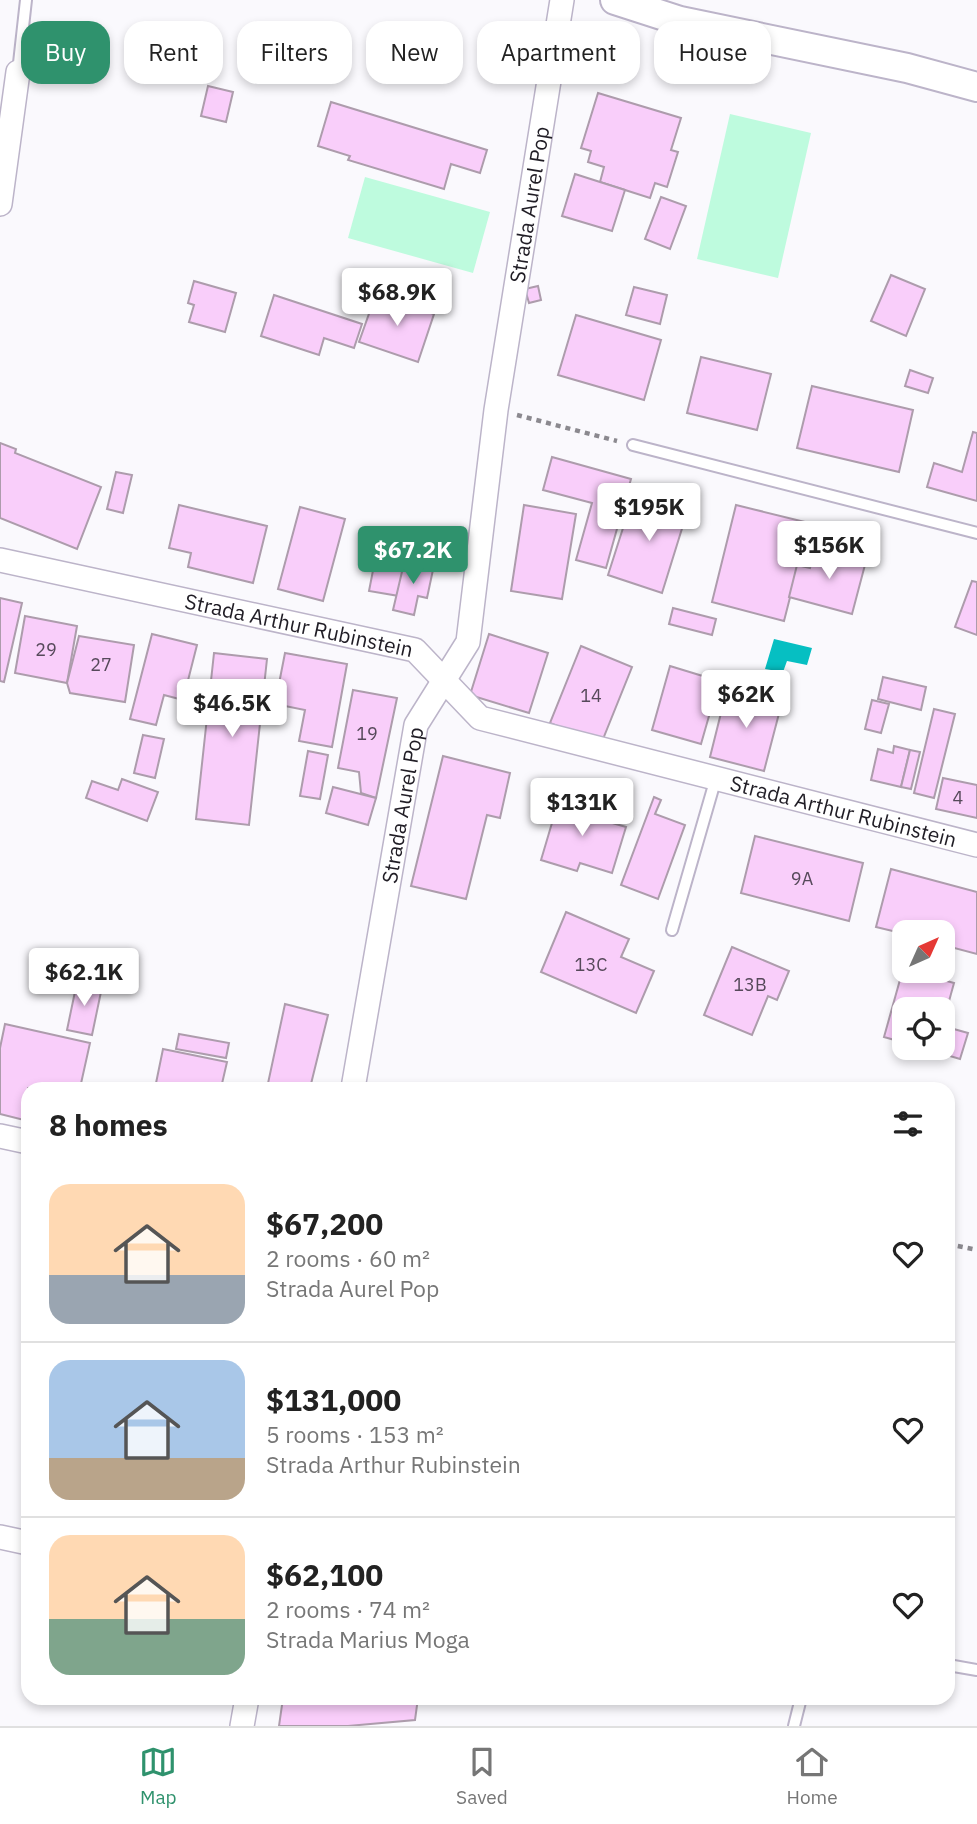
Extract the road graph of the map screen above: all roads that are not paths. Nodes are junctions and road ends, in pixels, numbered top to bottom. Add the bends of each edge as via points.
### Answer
1 (26, 0) edge
2 (562, 0) edge
3 (615, 0) edge
4 (18, 72) joint
5 (977, 87) edge
6 (0, 204) edge
7 (633, 445) road end
8 (977, 533) edge
9 (0, 560) edge
10 (445, 681) junction
11 (716, 778) junction
12 (977, 845) edge
13 (672, 930) dead end
14 (354, 1082) edge
15 (0, 1136) edge
16 (21, 1140) edge
17 (0, 1537) edge
18 (21, 1542) edge
19 (955, 1666) edge
20 (977, 1670) edge
21 (246, 1705) edge
22 (799, 1705) edge
23 (243, 1726) edge
24 (794, 1726) edge

1 - 4 lane
2 - 10 street, Strada Aurel Pop via 496,410 468,642
3 - 5 street via 680,21
4 - 6 street
7 - 8 lane
9 - 10 street, Strada Arthur Rubinstein via 415,650
10 - 11 street, Strada Arthur Rubinstein via 480,718
10 - 14 street, Strada Aurel Pop via 416,725
11 - 12 street, Strada Arthur Rubinstein
11 - 13 lane
15 - 16 street
17 - 18 street
19 - 20 lane
21 - 23 street
22 - 24 lane

